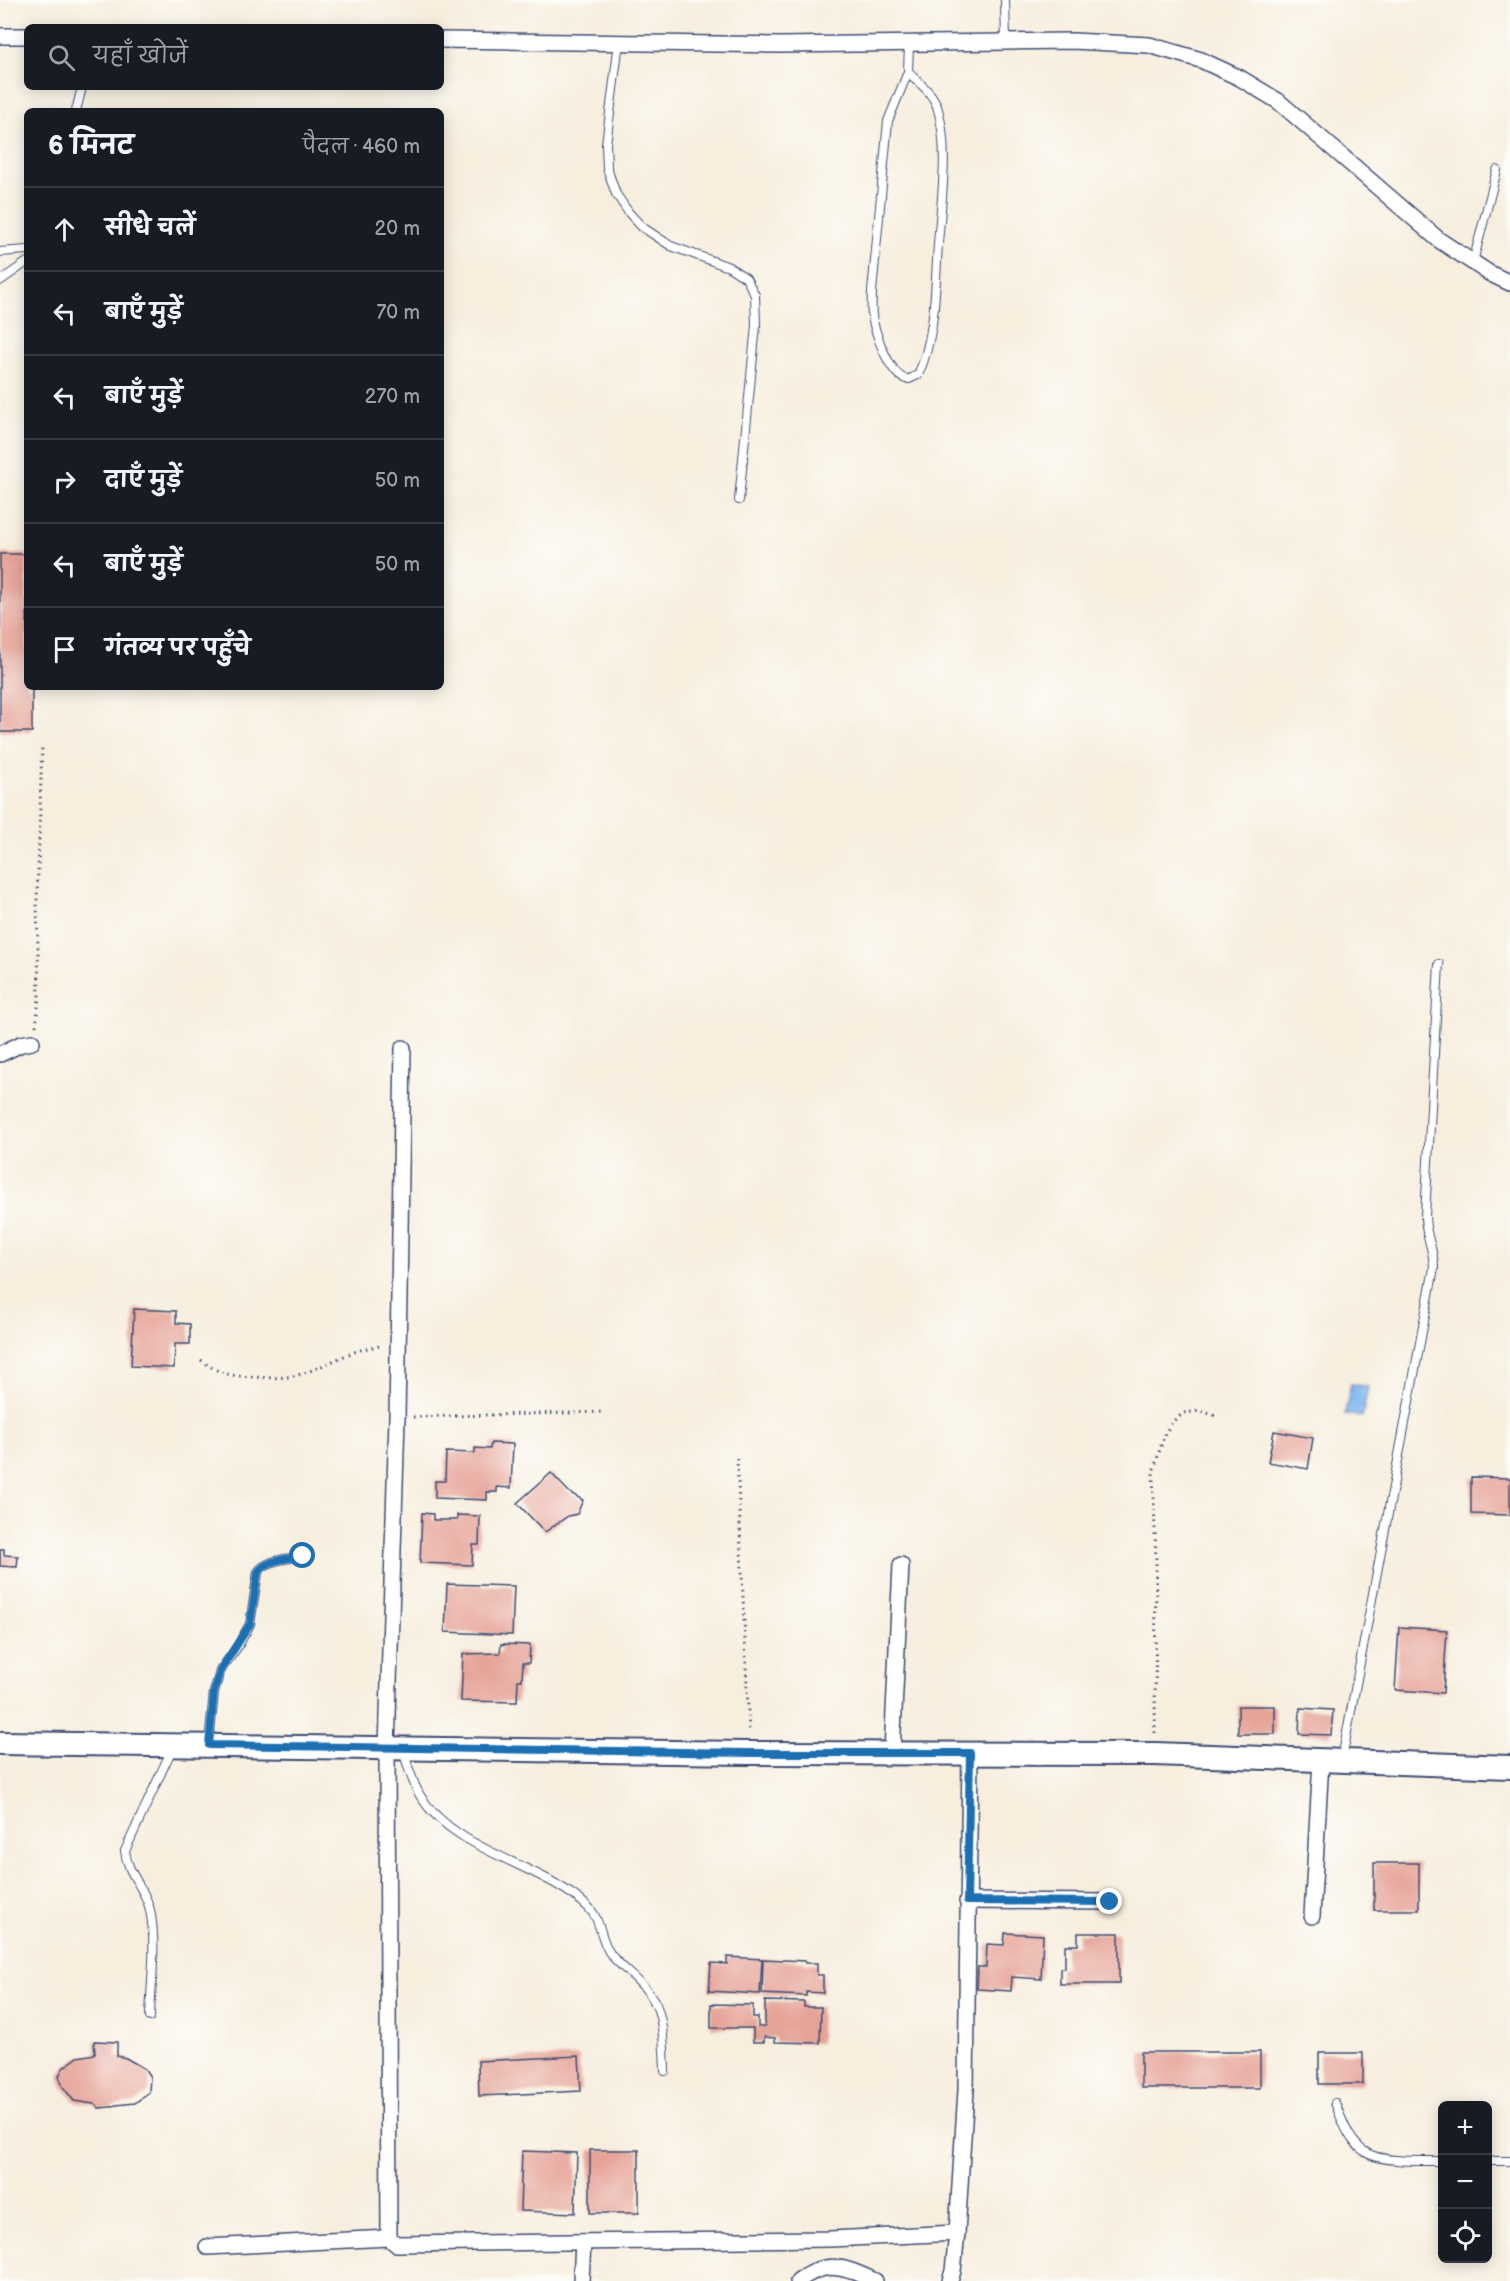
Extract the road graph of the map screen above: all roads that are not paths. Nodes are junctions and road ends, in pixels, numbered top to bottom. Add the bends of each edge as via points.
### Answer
1 (1005, 0) edge
2 (0, 36) edge
3 (24, 36) edge
4 (444, 40) edge
5 (619, 42) junction
6 (1006, 42) junction
7 (909, 44) junction
8 (908, 72) junction
9 (81, 90) edge
10 (77, 108) edge
11 (1497, 170) dead end
12 (24, 250) edge
13 (0, 252) edge
14 (1473, 262) junction
15 (24, 264) edge
16 (0, 281) edge
17 (1510, 283) edge
18 (738, 500) dead end
19 (1439, 964) dead end
20 (32, 1042) road end
21 (403, 1048) dead end
22 (0, 1054) edge
23 (303, 1556) dead end
24 (901, 1565) dead end
25 (0, 1743) edge
26 (174, 1745) junction
27 (209, 1745) junction
28 (395, 1749) junction
29 (892, 1753) junction
30 (970, 1753) junction
31 (1331, 1760) junction
32 (1510, 1767) edge
33 (967, 1901) junction
34 (1110, 1902) dead end
35 (1312, 1916) dead end
36 (150, 2017) dead end
37 (665, 2070) dead end
38 (1335, 2103) dead end
39 (1438, 2161) edge
40 (1492, 2161) edge
41 (1510, 2161) edge
42 (957, 2233) junction
43 (389, 2238) junction
44 (582, 2242) junction
45 (207, 2247) dead end
46 (581, 2281) edge
47 (798, 2281) edge
48 (875, 2281) edge
49 (950, 2281) edge

1 - 6 lane
2 - 3 street
4 - 5 street
5 - 7 street
5 - 18 lane via 606,144 607,168 616,194 642,227 671,246 729,267 746,278 755,295 756,325
6 - 7 street
6 - 14 street via 1149,45 1201,60 1240,78 1278,101 1439,240
7 - 8 lane
8 - 8 lane via 933,96 938,108 943,169 925,359 918,375 909,379 892,368 872,315 888,121
9 - 10 lane
11 - 14 lane
12 - 13 lane
14 - 17 street
15 - 16 lane
19 - 31 lane via 1425,1216 1434,1268
20 - 22 street
21 - 28 street
23 - 27 lane via 270,1563 258,1572 250,1624 220,1671 214,1692
24 - 29 street
25 - 26 street
26 - 27 street
26 - 36 lane via 125,1851 127,1864 150,1911
27 - 28 street
28 - 29 street
28 - 37 lane via 420,1796 445,1823 544,1878 594,1913 610,1954 658,2007
28 - 43 street
29 - 30 street
30 - 31 street
30 - 33 street
31 - 32 street
31 - 35 street
33 - 34 street
33 - 42 street via 966,2090
38 - 39 lane via 1349,2134 1364,2152 1376,2157
40 - 41 lane
42 - 44 street
42 - 49 street
43 - 44 street via 396,2244
43 - 45 street
44 - 46 street
47 - 48 street via 818,2268 828,2267

